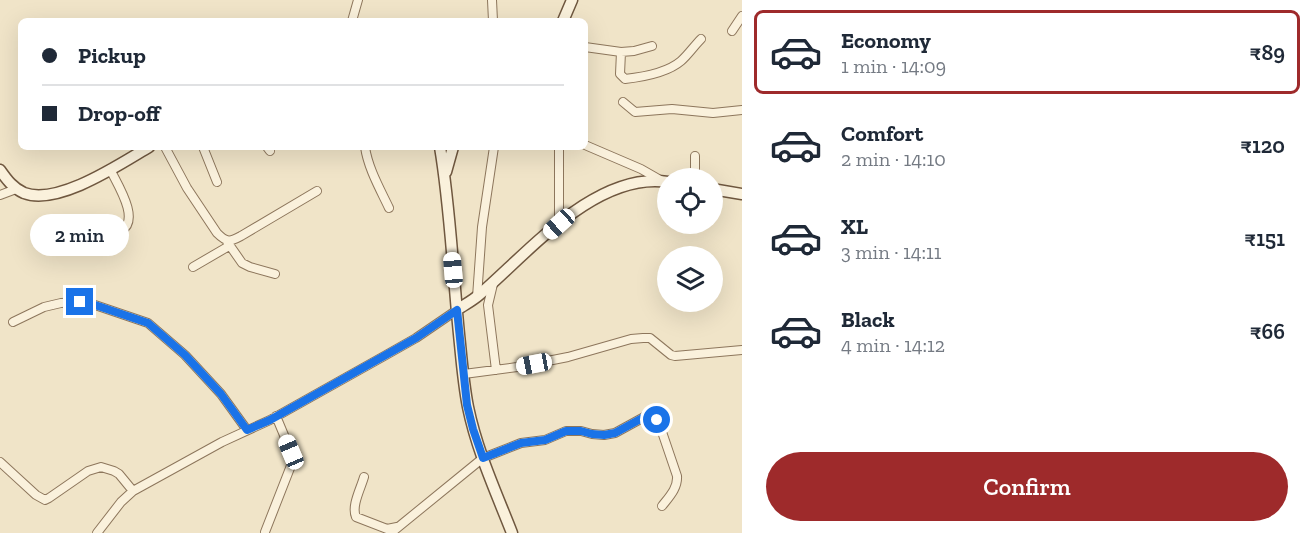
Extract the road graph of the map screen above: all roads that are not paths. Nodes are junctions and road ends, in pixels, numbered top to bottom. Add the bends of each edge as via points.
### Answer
1 (358, 0) edge
2 (492, 0) edge
3 (572, 0) edge
4 (742, 16) edge
5 (353, 18) edge
6 (493, 18) edge
7 (564, 18) edge
8 (732, 31) dead end
9 (701, 39) dead end
10 (652, 46) dead end
11 (588, 47) edge
12 (621, 52) junction
13 (623, 102) dead end
14 (742, 110) edge
15 (588, 146) edge
16 (144, 150) edge
17 (167, 150) edge
18 (204, 150) edge
19 (365, 150) edge
20 (441, 150) edge
21 (452, 150) edge
22 (494, 150) edge
23 (559, 150) edge
24 (695, 156) dead end
25 (695, 168) edge
26 (110, 169) junction
27 (0, 170) edge
28 (445, 176) junction
29 (657, 177) edge
30 (657, 181) edge
31 (217, 182) dead end
32 (16, 189) junction
33 (317, 191) dead end
34 (723, 191) edge
35 (742, 194) edge
36 (0, 195) edge
37 (388, 208) dead end
38 (559, 224) junction
39 (228, 243) junction
40 (79, 246) dead end
41 (193, 267) dead end
42 (275, 274) dead end
43 (493, 282) junction
44 (477, 297) junction
45 (457, 310) junction
46 (13, 322) dead end
47 (742, 350) edge
48 (496, 370) junction
49 (464, 374) junction
50 (276, 416) junction
51 (247, 430) junction
52 (483, 458) junction
53 (0, 462) edge
54 (364, 477) dead end
55 (133, 491) junction
56 (662, 506) dead end
57 (399, 527) junction
58 (265, 532) edge
59 (98, 533) edge
60 (391, 533) edge
61 (512, 533) edge

1 - 5 street
2 - 6 street
3 - 7 main road
4 - 8 street
9 - 12 street via 674,66 625,79 619,70
10 - 12 street
11 - 12 street
13 - 14 street via 635,112
15 - 29 street
16 - 26 main road
17 - 39 street via 187,188
18 - 31 street
19 - 37 street
20 - 28 main road
21 - 28 main road
22 - 44 street
23 - 38 street
24 - 25 street
26 - 32 main road via 52,194 39,196
26 - 40 street via 128,208 129,222 126,229
27 - 32 main road
28 - 45 main road
30 - 38 main road via 627,185 596,197
32 - 36 street
33 - 39 street
34 - 35 main road
38 - 43 main road
39 - 41 street
39 - 42 street via 242,263
43 - 44 main road
43 - 48 street via 488,305
44 - 45 main road
45 - 49 main road
45 - 50 street via 416,338
46 - 51 street via 44,307 80,302 148,323 185,355
47 - 48 street via 675,356 650,338 643,338
48 - 49 street
49 - 52 main road via 467,405
50 - 51 street
50 - 58 street via 292,463
51 - 55 street
52 - 56 street via 566,431 615,433 652,416 660,426 677,476 674,490
52 - 57 street
52 - 61 main road
53 - 55 street via 45,500 88,471 101,467 119,474
54 - 57 street via 354,507 356,517 387,529
55 - 59 street
57 - 60 street

